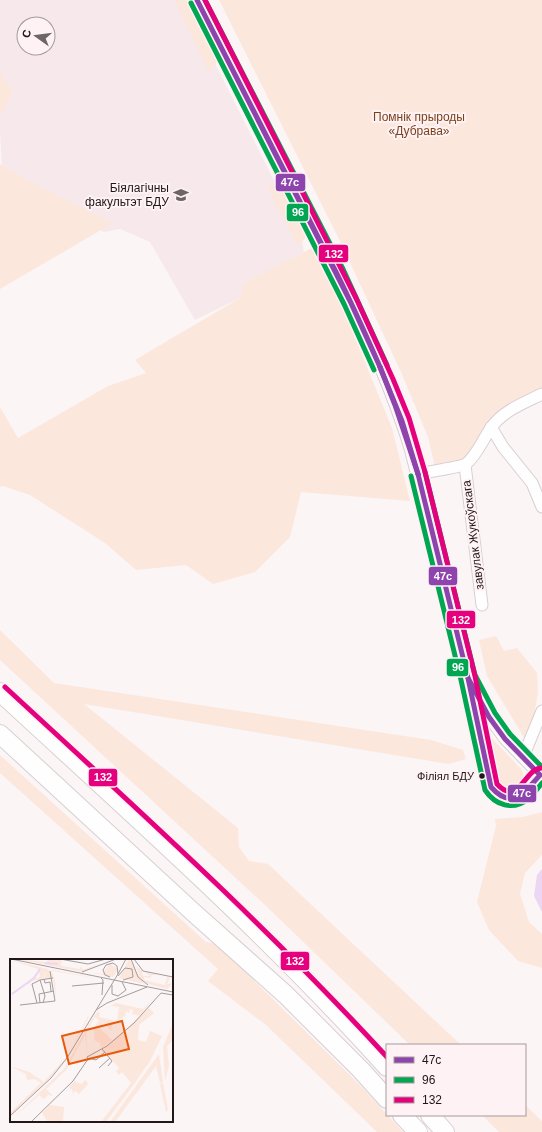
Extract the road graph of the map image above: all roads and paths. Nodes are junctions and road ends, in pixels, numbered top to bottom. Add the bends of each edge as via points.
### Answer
1 (196, 0) edge
2 (542, 394) edge
3 (491, 427) junction
4 (465, 465) junction
5 (418, 474) junction
6 (542, 507) edge
7 (482, 605) dead end
8 (0, 692) edge
9 (542, 711) edge
10 (0, 734) edge
11 (523, 757) junction
12 (542, 777) edge
13 (386, 1066) edge
14 (386, 1098) edge
15 (403, 1116) edge
16 (431, 1116) edge
17 (418, 1132) edge
18 (445, 1132) edge

1 - 5 street via 350,301 387,382
2 - 3 street via 520,405
3 - 4 street
3 - 6 street via 503,447 532,483
4 - 5 street
4 - 7 street, завулак Жукоўскага
5 - 11 street via 468,678 488,717
8 - 13 highway via 239,913
9 - 11 street
10 - 14 highway via 286,995
11 - 12 street
15 - 17 highway
16 - 18 highway

